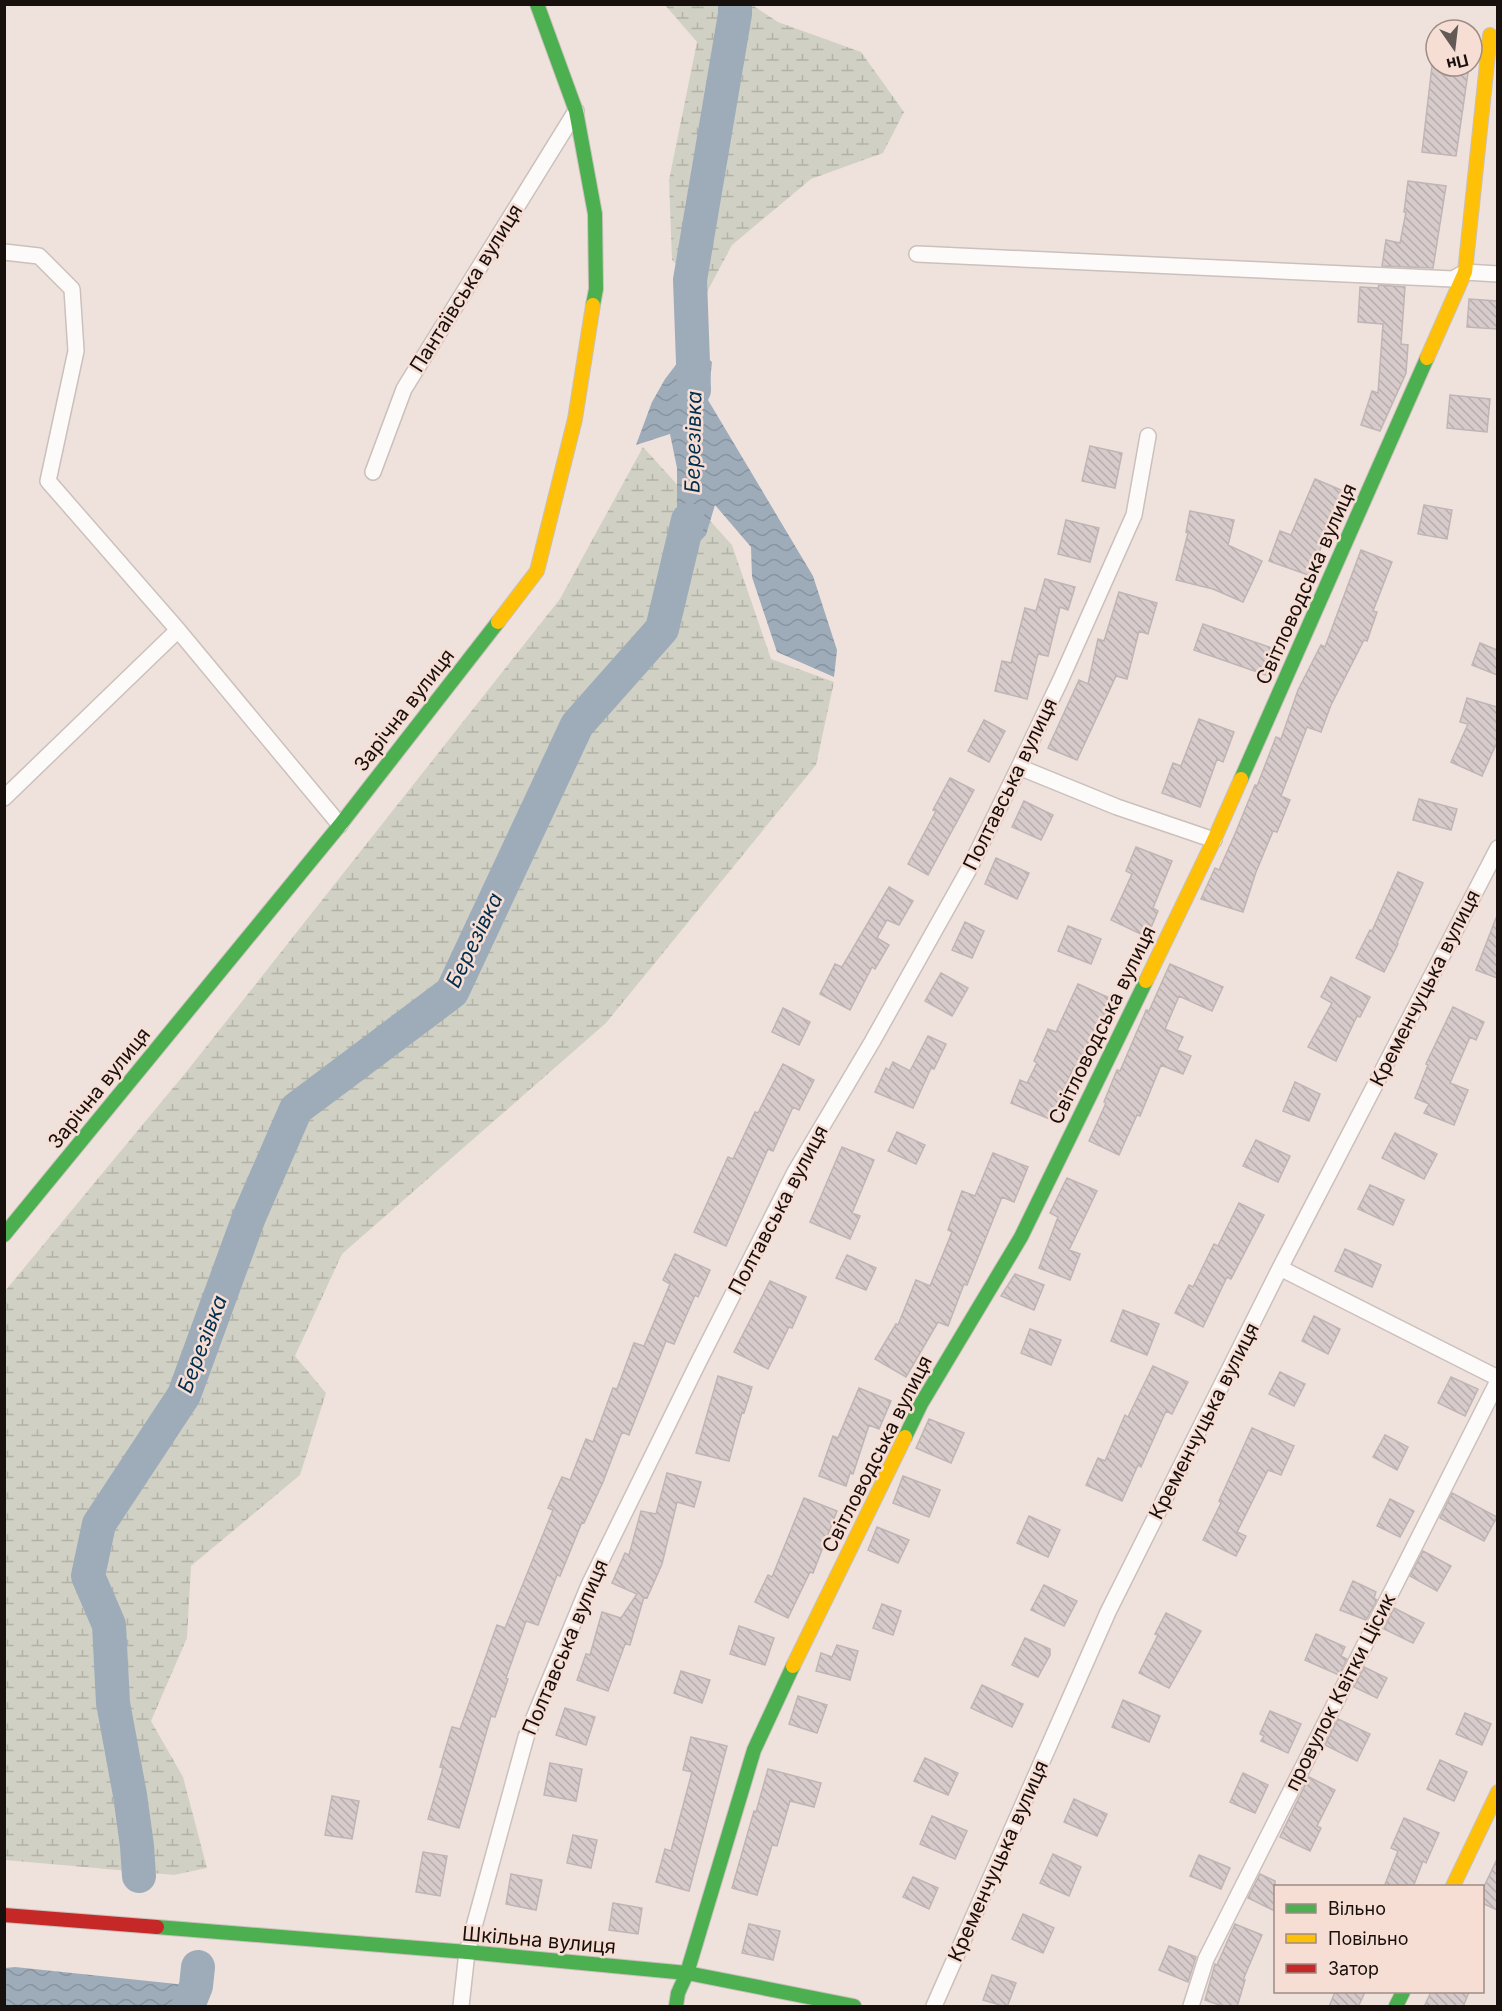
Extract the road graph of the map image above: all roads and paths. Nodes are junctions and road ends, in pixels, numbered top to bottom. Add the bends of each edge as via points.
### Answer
1 (537, 4) edge
2 (1490, 35) dead end
3 (576, 111) junction
4 (4, 252) edge
5 (917, 255) dead end
6 (1465, 272) junction
7 (1497, 274) edge
8 (1148, 436) dead end
9 (373, 472) dead end
10 (178, 630) junction
11 (1019, 767) junction
12 (4, 798) edge
13 (340, 825) junction
14 (1214, 840) junction
15 (1497, 848) edge
16 (4, 1235) edge
17 (1280, 1268) junction
18 (1497, 1380) edge
19 (1497, 1792) edge
20 (1454, 1885) edge
21 (6, 1916) edge
22 (467, 1952) junction
23 (687, 1973) junction
24 (1403, 1993) edge
25 (461, 2007) edge
26 (676, 2007) edge
27 (854, 2007) edge
28 (934, 2007) edge
29 (1191, 2007) edge
30 (1396, 2007) edge

1 - 3 street, Зарічна вулиця
2 - 6 street, Світловодська вулиця
3 - 9 street, Пантаївська вулиця via 404,389
3 - 13 street, Зарічна вулиця via 596,214 596,289 575,418 537,571
4 - 10 street via 39,256 72,289 76,351 48,481
5 - 6 street via 1453,279
6 - 7 street
6 - 14 street, Світловодська вулиця
8 - 11 street, Полтавська вулиця via 1134,515
10 - 12 street
10 - 13 street
11 - 14 street via 1117,807
11 - 22 street, Полтавська вулиця via 969,869 795,1172 590,1585 526,1737
13 - 16 street, Зарічна вулиця
14 - 23 street, Світловодська вулиця via 1020,1237 921,1404 754,1750
15 - 17 street, Кременчуцька вулиця
17 - 18 street
17 - 28 street, Кременчуцька вулиця via 1108,1612
18 - 29 street, провулок Квітки Цісик via 1206,1959
19 - 20 street
21 - 22 street, Шкільна вулиця
22 - 23 street, Шкільна вулиця
22 - 25 street, Полтавська вулиця
23 - 26 street, Світловодська вулиця
23 - 27 street, Шкільна вулиця
24 - 30 street

